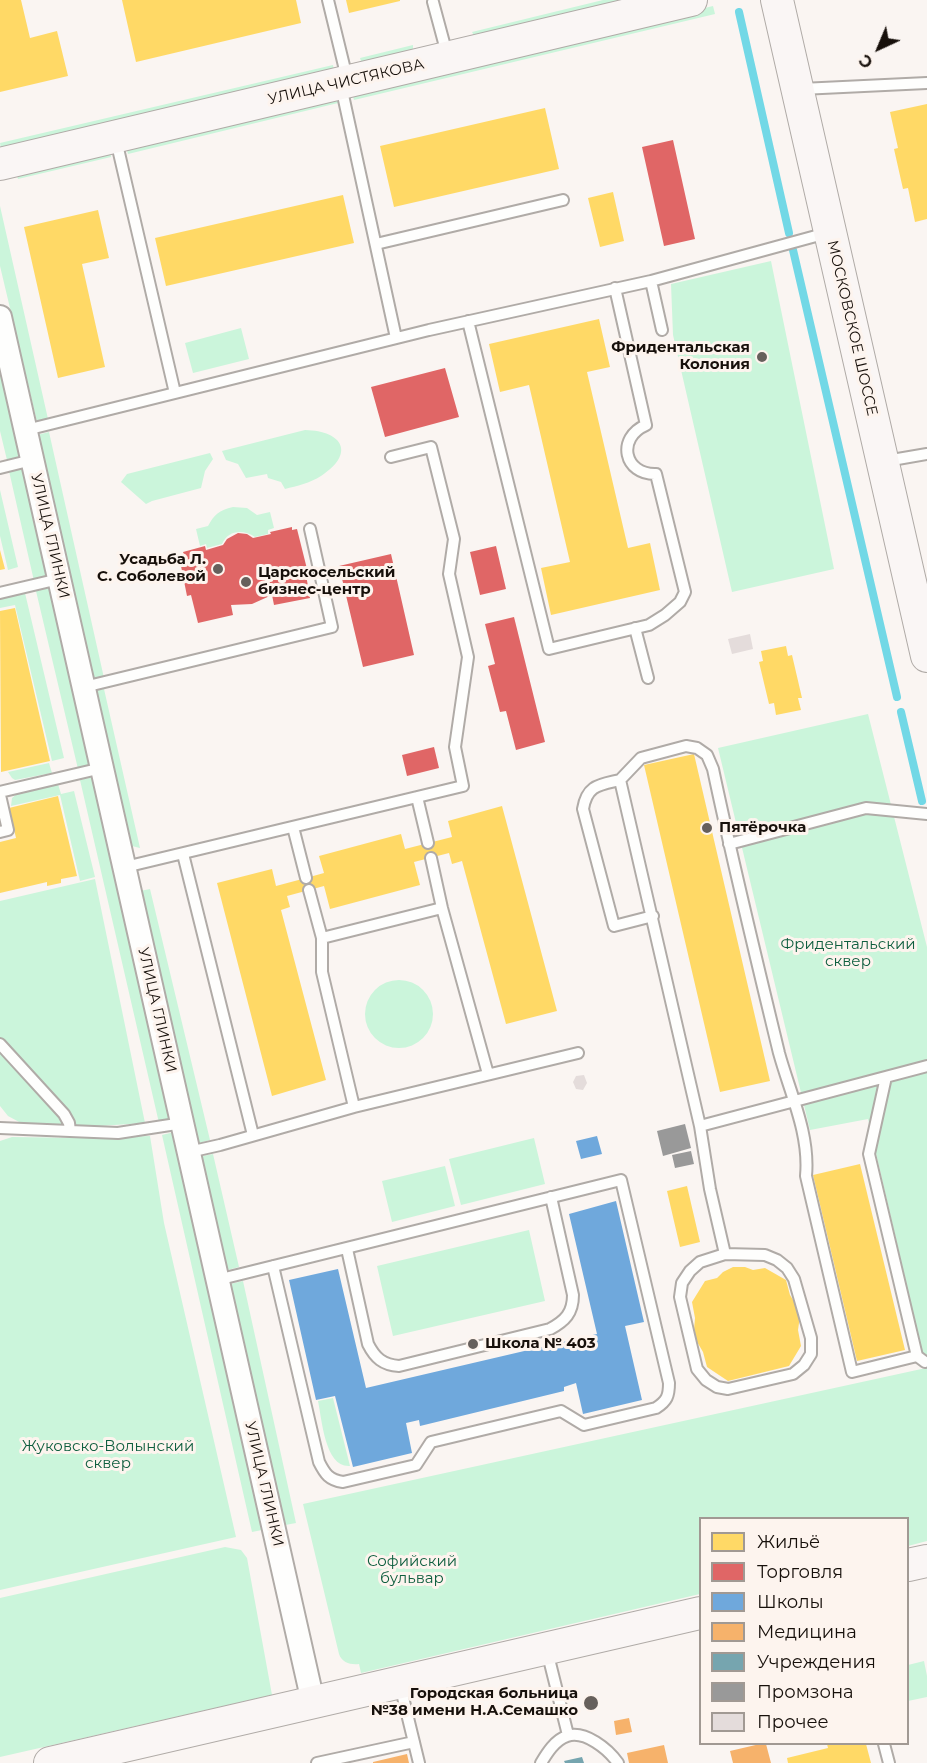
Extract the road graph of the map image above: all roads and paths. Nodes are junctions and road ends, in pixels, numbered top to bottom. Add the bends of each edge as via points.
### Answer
1 (328, 0) edge
2 (691, 0) edge
3 (777, 0) edge
4 (433, 2) dead end
5 (448, 57) junction
6 (344, 82) junction
7 (927, 83) edge
8 (797, 90) junction
9 (115, 136) junction
10 (0, 164) edge
11 (563, 200) dead end
12 (830, 232) junction
13 (376, 243) junction
14 (651, 281) junction
15 (615, 288) junction
16 (0, 317) edge
17 (468, 321) junction
18 (662, 330) dead end
19 (396, 338) junction
20 (175, 393) junction
21 (26, 430) junction
22 (927, 454) edge
23 (391, 457) dead end
24 (32, 460) junction
25 (882, 462) junction
26 (0, 468) edge
27 (310, 529) dead end
28 (59, 579) junction
29 (0, 593) edge
30 (635, 628) junction
31 (927, 656) edge
32 (648, 678) dead end
33 (84, 687) junction
34 (102, 768) junction
35 (620, 780) junction
36 (0, 794) edge
37 (417, 798) junction
38 (927, 814) edge
39 (293, 827) junction
40 (0, 832) edge
41 (428, 843) dead end
42 (729, 844) junction
43 (183, 854) junction
44 (431, 858) dead end
45 (125, 867) junction
46 (306, 878) dead end
47 (309, 890) dead end
48 (442, 908) junction
49 (652, 916) junction
50 (322, 938) junction
51 (0, 1044) edge
52 (578, 1053) dead end
53 (927, 1066) edge
54 (488, 1074) junction
55 (886, 1077) junction
56 (793, 1101) junction
57 (354, 1107) junction
58 (183, 1123) junction
59 (700, 1126) junction
60 (0, 1128) edge
61 (70, 1131) junction
62 (253, 1135) junction
63 (189, 1152) junction
64 (551, 1197) junction
65 (347, 1249) junction
66 (725, 1254) junction
67 (273, 1266) junction
68 (218, 1280) junction
69 (927, 1561) edge
70 (909, 1565) edge
71 (699, 1613) edge
72 (547, 1649) junction
73 (399, 1683) junction
74 (313, 1702) junction
75 (568, 1735) junction
76 (414, 1742) junction
77 (884, 1745) edge
78 (95, 1758) edge
79 (50, 1763) edge
80 (316, 1763) edge
81 (419, 1763) edge
82 (541, 1763) edge
83 (618, 1763) edge
84 (889, 1763) edge

1 - 6 lane
2 - 5 main road, УЛИЦА ЧИСТЯКОВА
3 - 8 main road, МОСКОВСКОЕ ШОССЕ
4 - 5 lane
5 - 6 main road, УЛИЦА ЧИСТЯКОВА
6 - 9 main road, УЛИЦА ЧИСТЯКОВА
6 - 13 lane
7 - 8 lane
8 - 12 main road, МОСКОВСКОЕ ШОССЕ
9 - 10 main road, УЛИЦА ЧИСТЯКОВА
9 - 20 lane
11 - 13 lane
12 - 14 lane
12 - 25 main road, МОСКОВСКОЕ ШОССЕ
13 - 19 lane
14 - 15 lane
14 - 18 lane
15 - 17 lane
15 - 30 lane via 646,426 629,440 627,455 641,472 656,474 685,592 665,615
16 - 21 street, УЛИЦА ГЛИНКИ
17 - 19 lane
17 - 30 lane via 549,649
19 - 20 lane
20 - 21 lane
21 - 24 street, УЛИЦА ГЛИНКИ
22 - 25 lane
23 - 37 lane via 431,447 454,539 449,574 468,657 455,747 463,786
24 - 26 lane
24 - 28 street, УЛИЦА ГЛИНКИ
25 - 31 main road, МОСКОВСКОЕ ШОССЕ
27 - 33 lane via 332,627
28 - 29 lane
28 - 33 street, УЛИЦА ГЛИНКИ
30 - 32 lane
33 - 34 street, УЛИЦА ГЛИНКИ
34 - 36 lane
34 - 45 street, УЛИЦА ГЛИНКИ
35 - 42 lane via 641,758 686,746 697,748 713,769
35 - 49 lane
35 - 49 lane via 592,789 585,797 583,809 614,926
36 - 40 lane via 8,830
37 - 39 lane
37 - 41 lane
38 - 42 lane via 866,808
39 - 43 lane
39 - 46 lane
42 - 56 lane
43 - 45 lane
43 - 62 lane
44 - 48 lane
45 - 58 street, УЛИЦА ГЛИНКИ
47 - 50 lane
48 - 50 lane
48 - 54 lane
49 - 59 lane
50 - 57 lane via 322,972
51 - 61 lane via 64,1114
52 - 54 lane
53 - 55 lane
54 - 57 lane
55 - 56 lane
55 - 56 lane via 869,1154 921,1359 852,1372 806,1176 808,1155
56 - 59 lane
57 - 62 lane
58 - 61 lane via 118,1133
58 - 63 street, УЛИЦА ГЛИНКИ
59 - 66 lane
60 - 61 lane
62 - 63 lane
63 - 68 street, УЛИЦА ГЛИНКИ
64 - 65 lane
64 - 65 lane via 573,1296 571,1311 550,1329 399,1366 386,1364 368,1344
64 - 67 lane via 621,1180 669,1383 665,1403 656,1408 584,1425 561,1411 431,1442 416,1465 343,1482 334,1480 325,1474 319,1462
65 - 67 lane
66 - 66 lane via 765,1255 777,1260 794,1278 811,1338 811,1354 793,1374 728,1389 717,1388 697,1369 680,1297 682,1283 700,1262
67 - 68 lane
68 - 74 street, УЛИЦА ГЛИНКИ
69 - 70 main road
71 - 72 main road
72 - 73 main road
72 - 75 lane
73 - 74 main road
73 - 76 lane
74 - 78 main road
75 - 82 lane via 553,1746
75 - 83 lane via 596,1742
76 - 80 lane
76 - 81 lane
77 - 84 lane
78 - 79 main road

